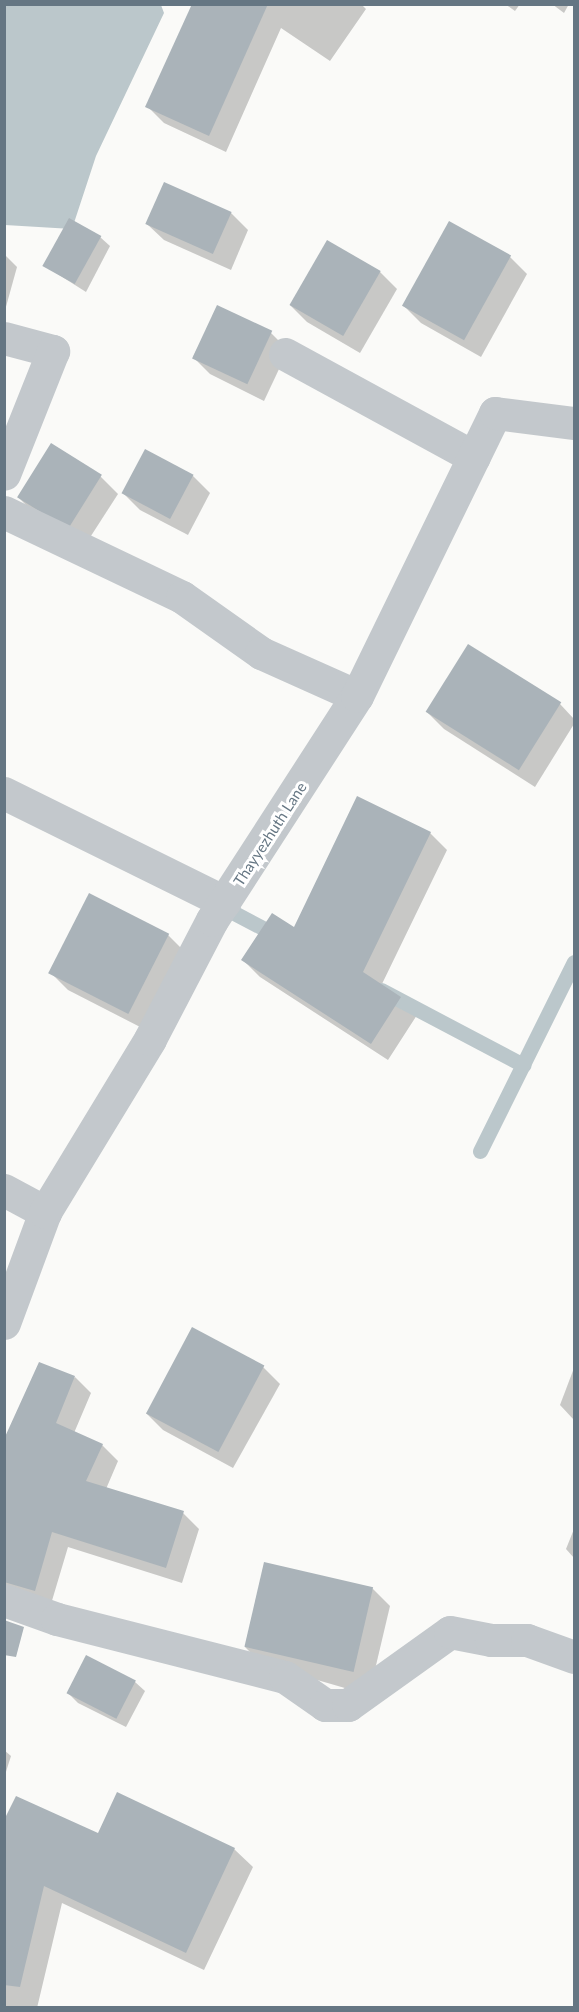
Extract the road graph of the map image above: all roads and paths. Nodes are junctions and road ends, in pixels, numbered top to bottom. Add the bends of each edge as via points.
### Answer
1 (4, 338) edge
2 (285, 354) dead end
3 (574, 423) edge
4 (474, 457) junction
5 (4, 474) edge
6 (4, 512) edge
7 (357, 696) junction
8 (4, 793) edge
9 (220, 909) junction
10 (4, 1190) edge
11 (45, 1212) junction
12 (4, 1323) edge
13 (4, 1600) edge
14 (574, 1657) edge

1 - 5 street via 53,351
2 - 4 street
3 - 4 street, Thayyezhuth Lane via 495,413
4 - 7 street, Thayyezhuth Lane
6 - 7 street via 182,597 261,653
7 - 9 street, Thayyezhuth Lane
8 - 9 street
9 - 11 street, Thayyezhuth Lane via 150,1039
10 - 11 street
11 - 12 street, Thayyezhuth Lane
13 - 14 street via 57,1619 285,1677 325,1705 348,1705 450,1632 491,1640 527,1640

